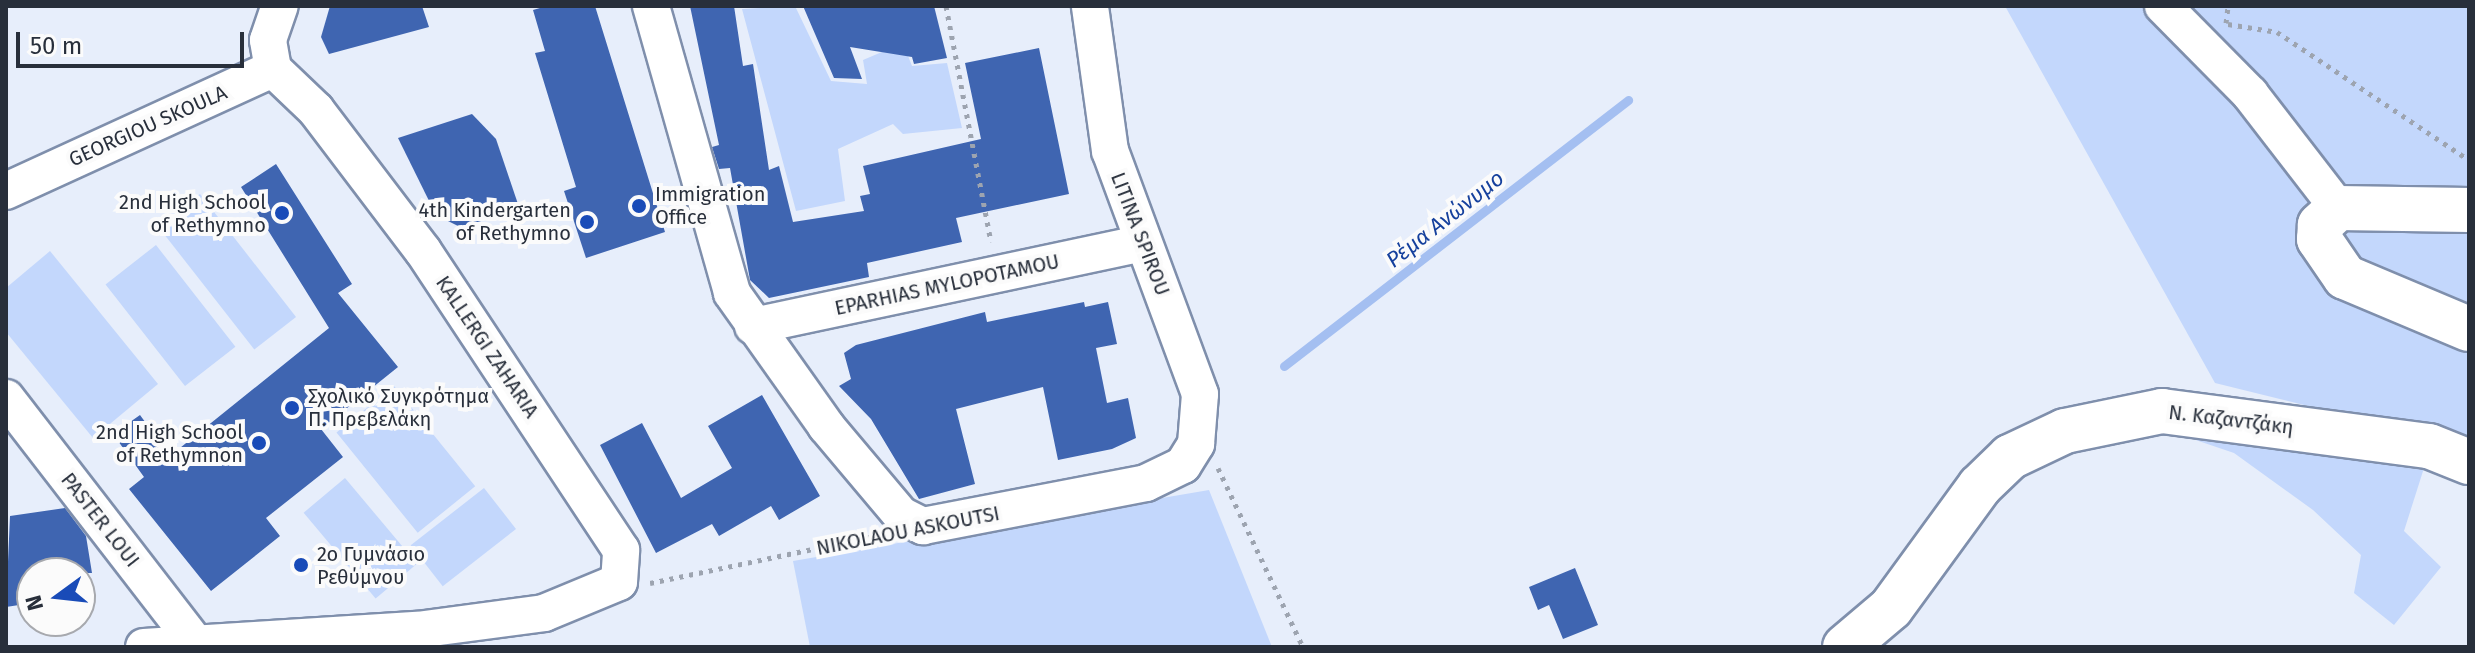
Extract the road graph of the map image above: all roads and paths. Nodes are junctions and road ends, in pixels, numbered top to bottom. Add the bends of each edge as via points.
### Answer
1 (280, 6) edge
2 (651, 6) edge
3 (946, 6) edge
4 (1090, 6) edge
5 (2163, 6) edge
6 (2227, 24) dead end
7 (273, 69) junction
8 (2469, 160) edge
9 (6, 191) edge
10 (2338, 208) junction
11 (2469, 210) edge
12 (1142, 243) junction
13 (999, 274) junction
14 (753, 326) junction
15 (2469, 329) edge
16 (6, 398) edge
17 (1193, 450) junction
18 (2469, 462) edge
19 (923, 526) junction
20 (606, 588) junction
21 (420, 639) edge
22 (194, 641) junction
23 (144, 647) edge
24 (1303, 647) edge
25 (1845, 647) edge

1 - 7 street via 268,40
2 - 14 street via 732,293
3 - 13 path
4 - 12 street, LITINA SPIROU via 1105,130
5 - 10 street via 2250,94
6 - 8 path via 2277,32
7 - 9 street, GEORGIOU SKOULA
7 - 20 street, KALLERGI ZAHARIA via 316,110 423,251 621,550
10 - 11 street
10 - 15 street via 2320,225 2333,266
12 - 13 street, EPARHIAS MYLOPOTAMOU
12 - 17 street, LITINA SPIROU via 1195,372 1201,413
13 - 14 street, EPARHIAS MYLOPOTAMOU
14 - 19 street via 886,497
16 - 22 street, PASTER LOUI
17 - 19 street, NIKOLAOU ASKOUTSI via 1146,483
17 - 24 path via 1224,478
18 - 25 street, Ν. Καζαντζάκη via 2429,446 2162,411 2065,431 2010,457 1980,486 1891,608
19 - 20 path, NIKOLAOU ASKOUTSI
20 - 21 street via 544,613
21 - 22 street
22 - 23 street

